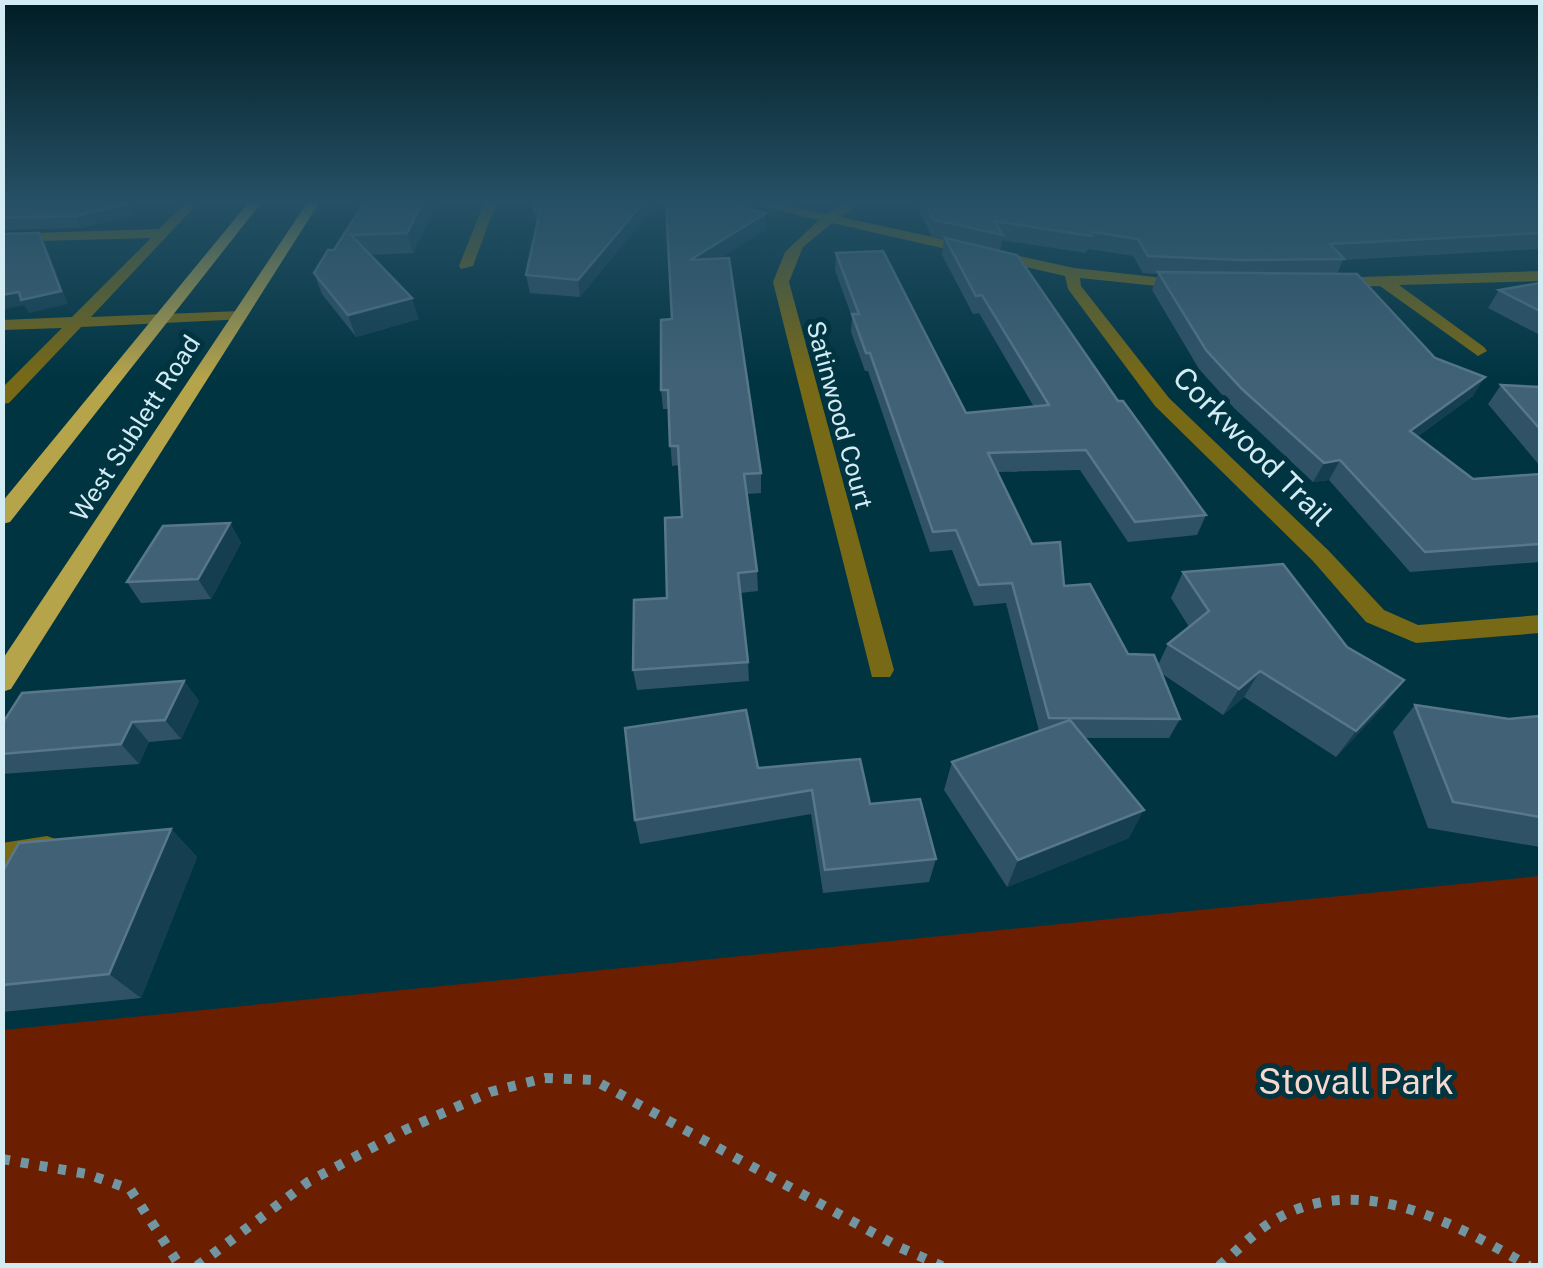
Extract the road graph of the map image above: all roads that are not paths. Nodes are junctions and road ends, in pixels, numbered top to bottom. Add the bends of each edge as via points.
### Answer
1 (135, 262) edge
2 (206, 262) edge
3 (275, 262) edge
4 (467, 262) edge
5 (785, 262) edge
6 (1015, 262) edge
7 (466, 266) dead end
8 (1072, 275) junction
9 (1540, 276) edge
10 (1383, 281) junction
11 (1311, 284) edge
12 (1196, 285) edge
13 (240, 316) junction
14 (77, 322) junction
15 (156, 322) junction
16 (2, 325) edge
17 (1478, 351) dead end
18 (2, 399) edge
19 (2, 517) edge
20 (1540, 624) edge
21 (881, 670) dead end
22 (2, 682) edge
23 (85, 844) edge
24 (2, 856) edge

1 - 14 street
2 - 15 main road, West Sublett Road
3 - 13 main road, West Sublett Road
4 - 7 street
5 - 21 street, Satinwood Court via 781,282
6 - 8 street
8 - 12 street
8 - 20 street, Corkwood Trail via 1073,286 1174,414 1375,616 1416,634
9 - 10 street
10 - 11 street
10 - 17 street
13 - 15 street
13 - 22 main road, West Sublett Road
14 - 15 street
14 - 16 street
14 - 18 street
15 - 19 main road, West Sublett Road
23 - 24 street

